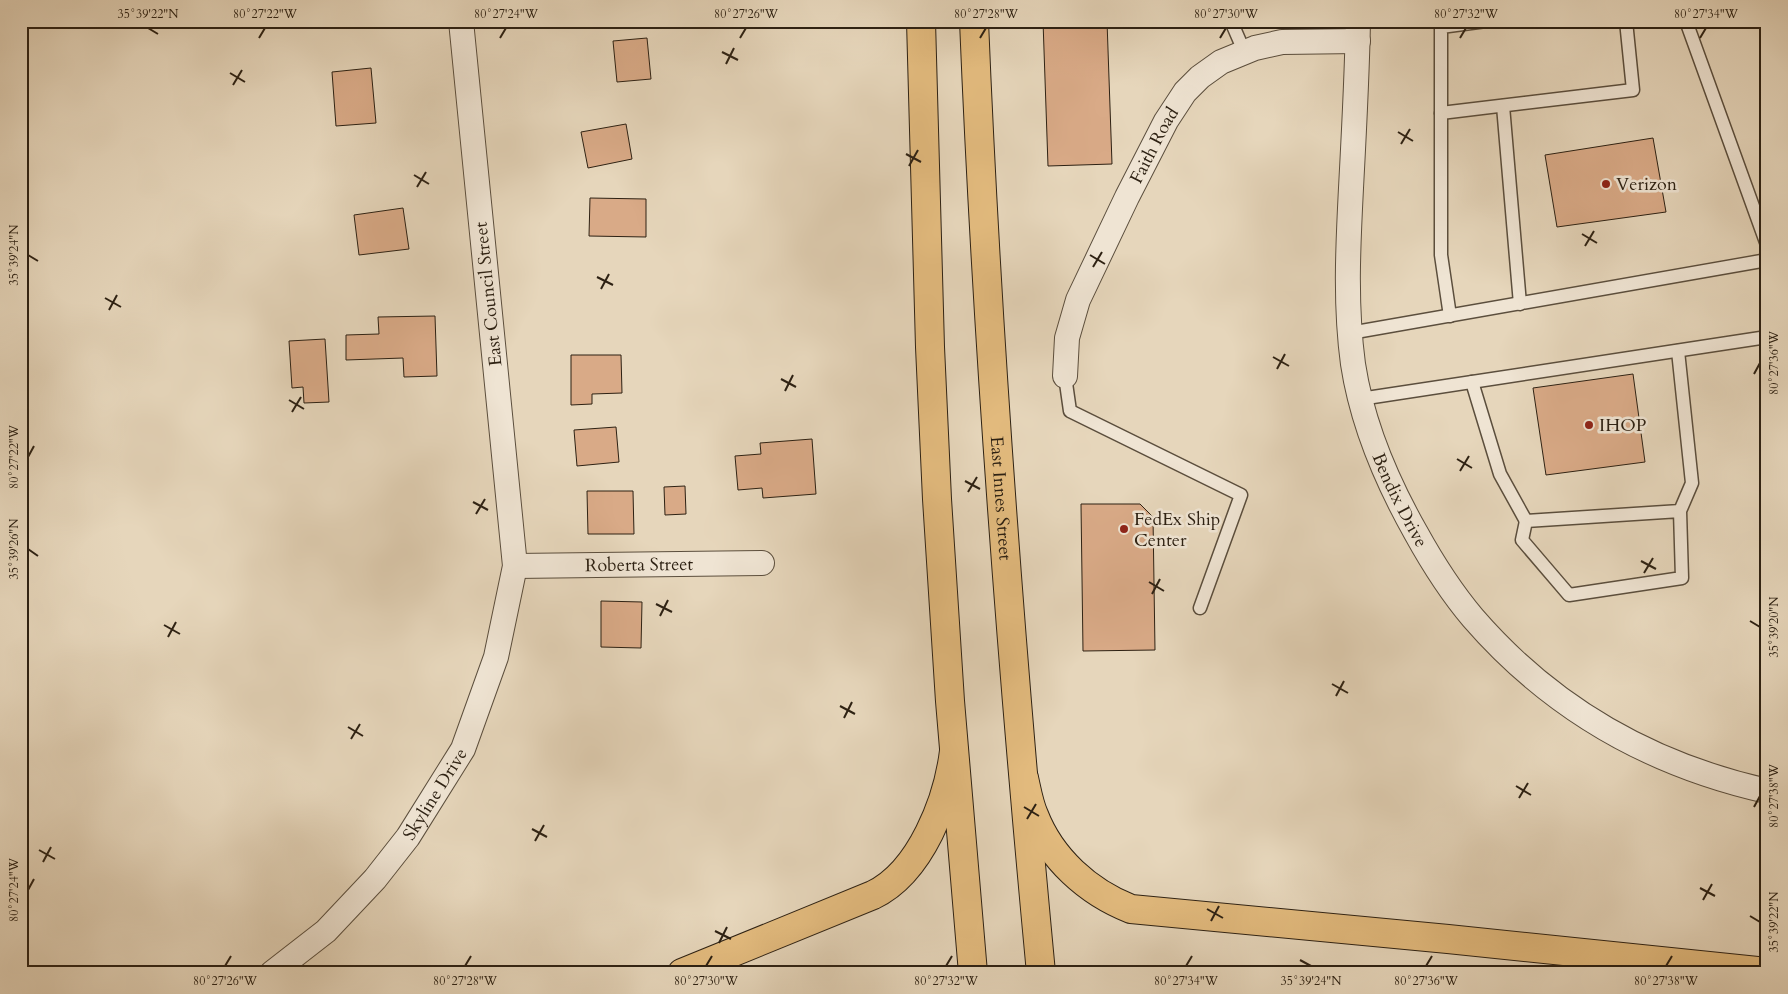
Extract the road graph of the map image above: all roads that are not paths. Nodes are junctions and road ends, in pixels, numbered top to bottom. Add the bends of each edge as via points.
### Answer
1 (461, 21) edge
2 (921, 21) edge
3 (974, 21) edge
4 (1231, 21) edge
5 (1486, 21) edge
6 (1626, 21) edge
7 (1686, 21) edge
8 (1358, 31) edge
9 (1244, 51) junction
10 (1503, 106) junction
11 (1441, 113) junction
12 (1767, 245) edge
13 (1767, 260) edge
14 (1520, 304) junction
15 (1450, 316) junction
16 (1350, 333) junction
17 (1767, 337) edge
18 (1678, 351) junction
19 (1065, 376) joint
20 (1472, 382) junction
21 (1360, 399) junction
22 (1680, 511) junction
23 (1526, 521) junction
24 (762, 563) dead end
25 (515, 566) junction
26 (1200, 608) dead end
27 (954, 751) junction
28 (1024, 778) junction
29 (1767, 791) edge
30 (1767, 972) edge
31 (272, 973) edge
32 (682, 973) edge
33 (973, 973) edge
34 (1041, 973) edge

1 - 25 street, East Council Street
2 - 27 main road via 934,439
3 - 28 main road, East Innes Street via 995,414
4 - 9 lane
5 - 11 lane via 1441,27
6 - 10 lane via 1633,90
7 - 12 lane
8 - 9 street, Faith Road
8 - 16 street, Bendix Drive via 1348,243
9 - 19 street, Faith Road via 1221,62 1192,84 1166,121 1078,300 1068,338
10 - 11 lane
10 - 14 lane
11 - 15 lane via 1441,255
13 - 14 lane
14 - 15 lane
15 - 16 lane
16 - 21 street, Bendix Drive
17 - 18 lane
18 - 20 lane
18 - 22 lane via 1692,483
19 - 26 lane via 1070,411 1241,495
20 - 21 lane
20 - 23 lane via 1500,474
21 - 29 street, Bendix Drive via 1380,461 1398,502 1445,580 1471,616 1502,650 1539,684 1623,740 1703,774
22 - 23 lane
22 - 23 lane via 1682,578 1569,595 1522,540
24 - 25 street, Roberta Street
25 - 31 street, Skyline Drive via 496,657 463,749 408,837 374,879 326,931
27 - 32 main road via 949,781 934,820 913,859 892,882 873,895
27 - 33 main road
28 - 30 main road via 1033,814 1043,836 1056,853 1091,888 1131,909
28 - 34 main road, East Innes Street

